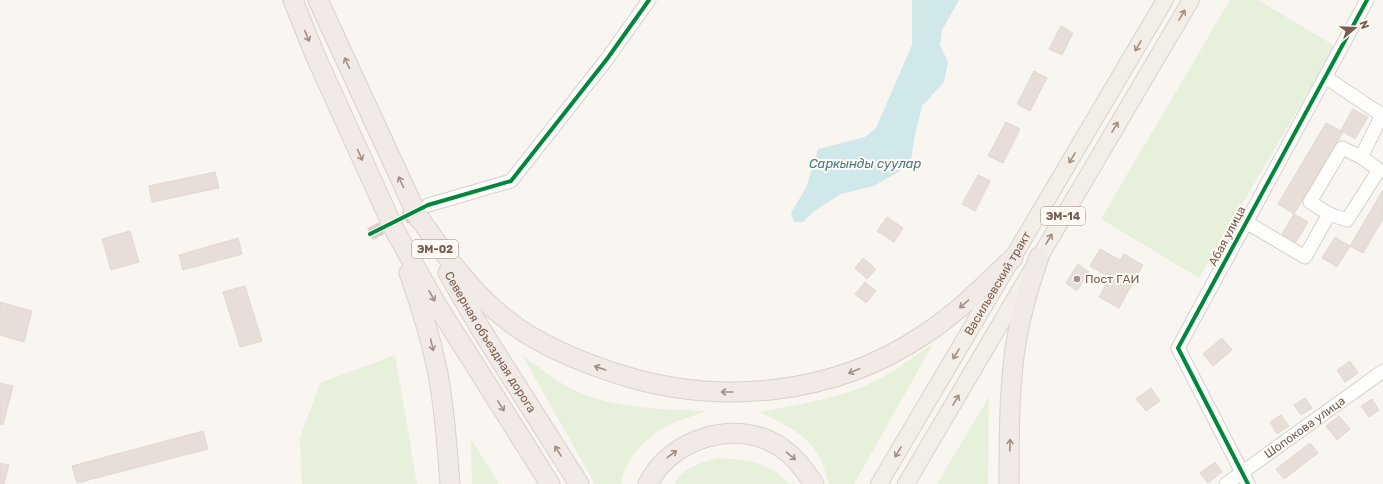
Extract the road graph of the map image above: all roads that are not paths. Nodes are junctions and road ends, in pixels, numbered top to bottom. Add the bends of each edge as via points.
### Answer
1 (293, 0) edge
2 (318, 0) edge
3 (649, 0) edge
4 (1165, 0) edge
5 (1191, 0) edge
6 (1367, 0) edge
7 (1325, 77) junction
8 (1361, 157) junction
9 (421, 207) junction
10 (1329, 214) junction
11 (1246, 222) junction
12 (394, 228) junction
13 (1039, 257) junction
14 (1013, 258) junction
15 (982, 311) junction
16 (1002, 322) junction
17 (1383, 371) edge
18 (1245, 478) edge
19 (450, 484) edge
20 (550, 484) edge
21 (579, 484) edge
22 (648, 484) edge
23 (814, 484) edge
24 (879, 484) edge
25 (906, 484) edge
26 (1009, 484) edge
27 (1226, 484) edge

1 -> 12 highway, Северная объездная дорога / ЭМ-02 via 315,55
9 -> 2 highway, Северная объездная дорога / ЭМ-02
3 - 9 street via 607,59 511,181
4 -> 14 main road, Васильевский тракт / ЭМ-14
13 -> 5 main road, Васильевский тракт / ЭМ-14
6 - 7 street, Абая улица
7 - 8 street via 1382,115
7 - 11 street, Абая улица
8 - 10 street via 1378,170 1347,220
8 - 10 street via 1342,148 1310,202
14 -> 9 highway via 960,308 925,334 889,355 849,373 813,384 771,390 725,392 680,388 634,379 593,366 548,345 508,321 474,290 445,255
21 -> 9 highway, Северная объездная дорога / ЭМ-02 via 480,328
10 - 11 street via 1306,257
11 - 18 street, Абая улица via 1178,348
12 -> 19 highway via 428,328 446,429
12 -> 20 highway, Северная объездная дорога / ЭМ-02 via 435,302
13 - 16 main road, Васильевский тракт / ЭМ-14
26 -> 13 highway via 1016,338
14 - 15 main road, Васильевский тракт / ЭМ-14
15 - 16 main road
15 -> 24 main road, Васильевский тракт / ЭМ-14
25 -> 16 main road, Васильевский тракт / ЭМ-14
17 - 18 street, Шопокова улица
18 - 27 street, Шопокова улица
22 -> 23 highway via 652,474 670,455 695,440 725,433 754,435 781,447 801,464

